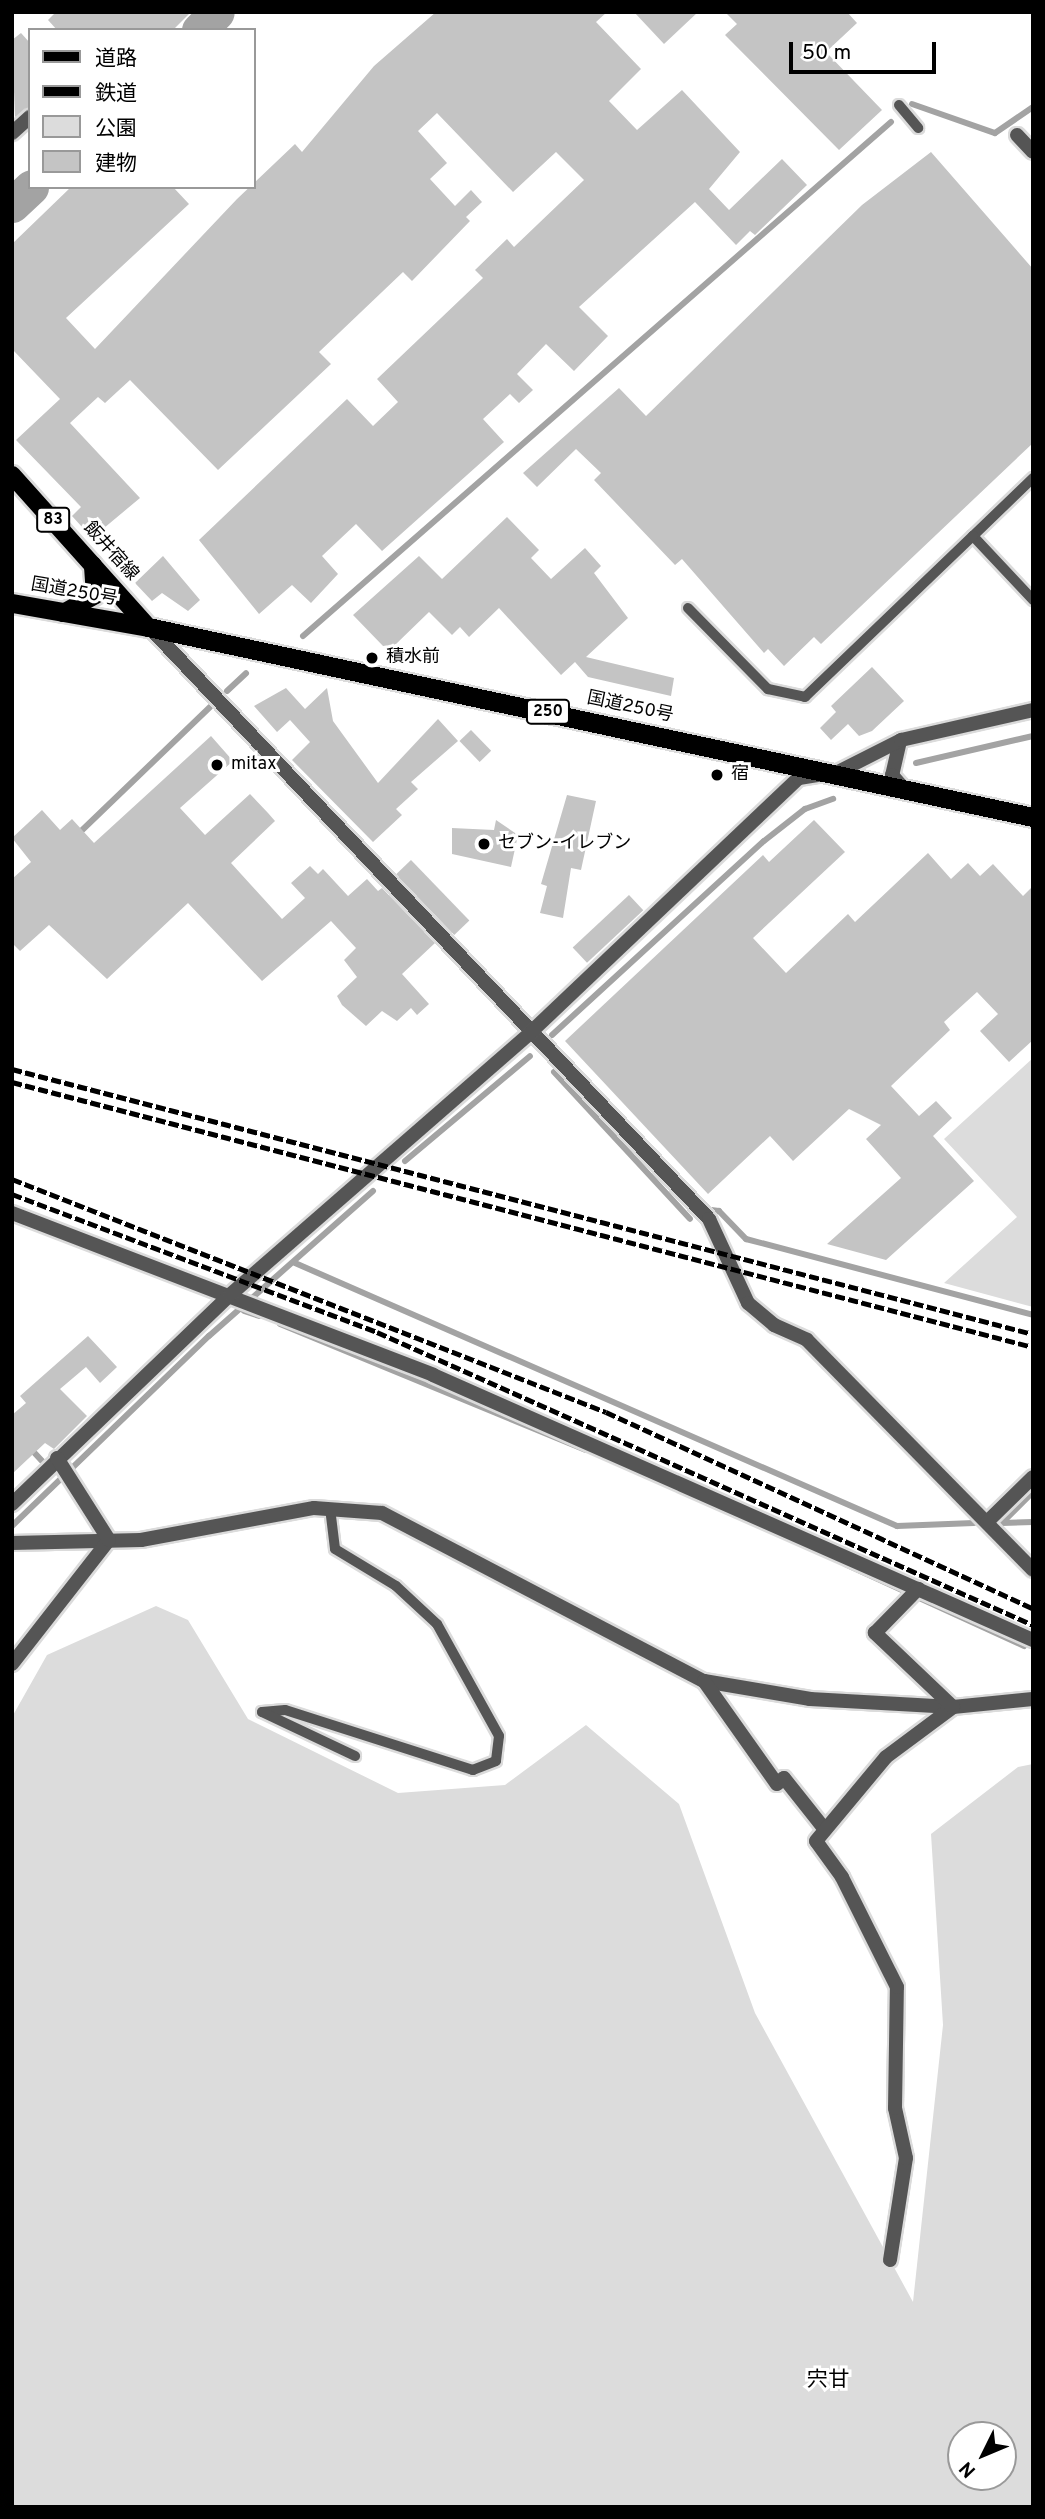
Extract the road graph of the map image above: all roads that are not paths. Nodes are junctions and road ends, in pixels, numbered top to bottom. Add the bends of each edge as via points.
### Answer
1 (899, 105) dead end
2 (28, 119) edge
3 (918, 128) dead end
4 (12, 133) edge
5 (1017, 135) dead end
6 (1033, 152) edge
7 (12, 475) edge
8 (1033, 478) edge
9 (973, 536) junction
10 (93, 565) junction
11 (1033, 600) edge
12 (12, 603) edge
13 (688, 608) dead end
14 (62, 613) junction
15 (148, 627) junction
16 (1033, 710) edge
17 (901, 740) junction
18 (838, 772) junction
19 (905, 791) junction
20 (1033, 817) edge
21 (532, 1031) junction
22 (12, 1213) edge
23 (244, 1300) junction
24 (64, 1466) junction
25 (1033, 1477) edge
26 (12, 1504) edge
27 (330, 1508) junction
28 (987, 1522) junction
29 (109, 1540) junction
30 (12, 1543) edge
31 (1033, 1570) edge
32 (914, 1594) junction
33 (1033, 1640) edge
34 (12, 1664) edge
35 (704, 1681) junction
36 (1033, 1699) edge
37 (953, 1707) junction
38 (355, 1756) dead end
39 (823, 1827) junction
40 (890, 2260) dead end

1 - 3 lane
2 - 4 street
5 - 6 street
7 - 10 main road, 飯井宿線 / 83
8 - 9 lane
9 - 11 lane
9 - 13 lane via 805,697 768,689
10 - 14 main road via 95,595
10 - 15 main road, 飯井宿線 / 83
12 - 14 highway, 国道250号 / 250
14 - 15 highway, 国道250号 / 250
15 - 18 highway, 国道250号 / 250
15 - 21 street
16 - 17 street
17 - 18 street
17 - 19 street via 892,775
18 - 19 highway, 国道250号 / 250
18 - 21 street via 799,778
19 - 20 highway, 国道250号 / 250
21 - 23 street
21 - 28 street via 709,1219 748,1303 774,1325 807,1340
22 - 23 street
23 - 24 street
23 - 32 street via 585,1439
24 - 26 street
24 - 29 street
25 - 28 street
27 - 29 street
27 - 35 street via 411,1522
27 - 38 lane via 335,1549 396,1586 437,1624 499,1736 496,1761 473,1770 285,1710 262,1712
28 - 31 street
29 - 30 street
29 - 34 street
32 - 33 street
32 - 37 street via 875,1633
35 - 37 street via 810,1699
35 - 39 street via 777,1784 784,1778
36 - 37 street
37 - 39 street via 887,1757
39 - 40 street via 816,1841 820,1852 842,1877 897,1987 895,2108 906,2158

